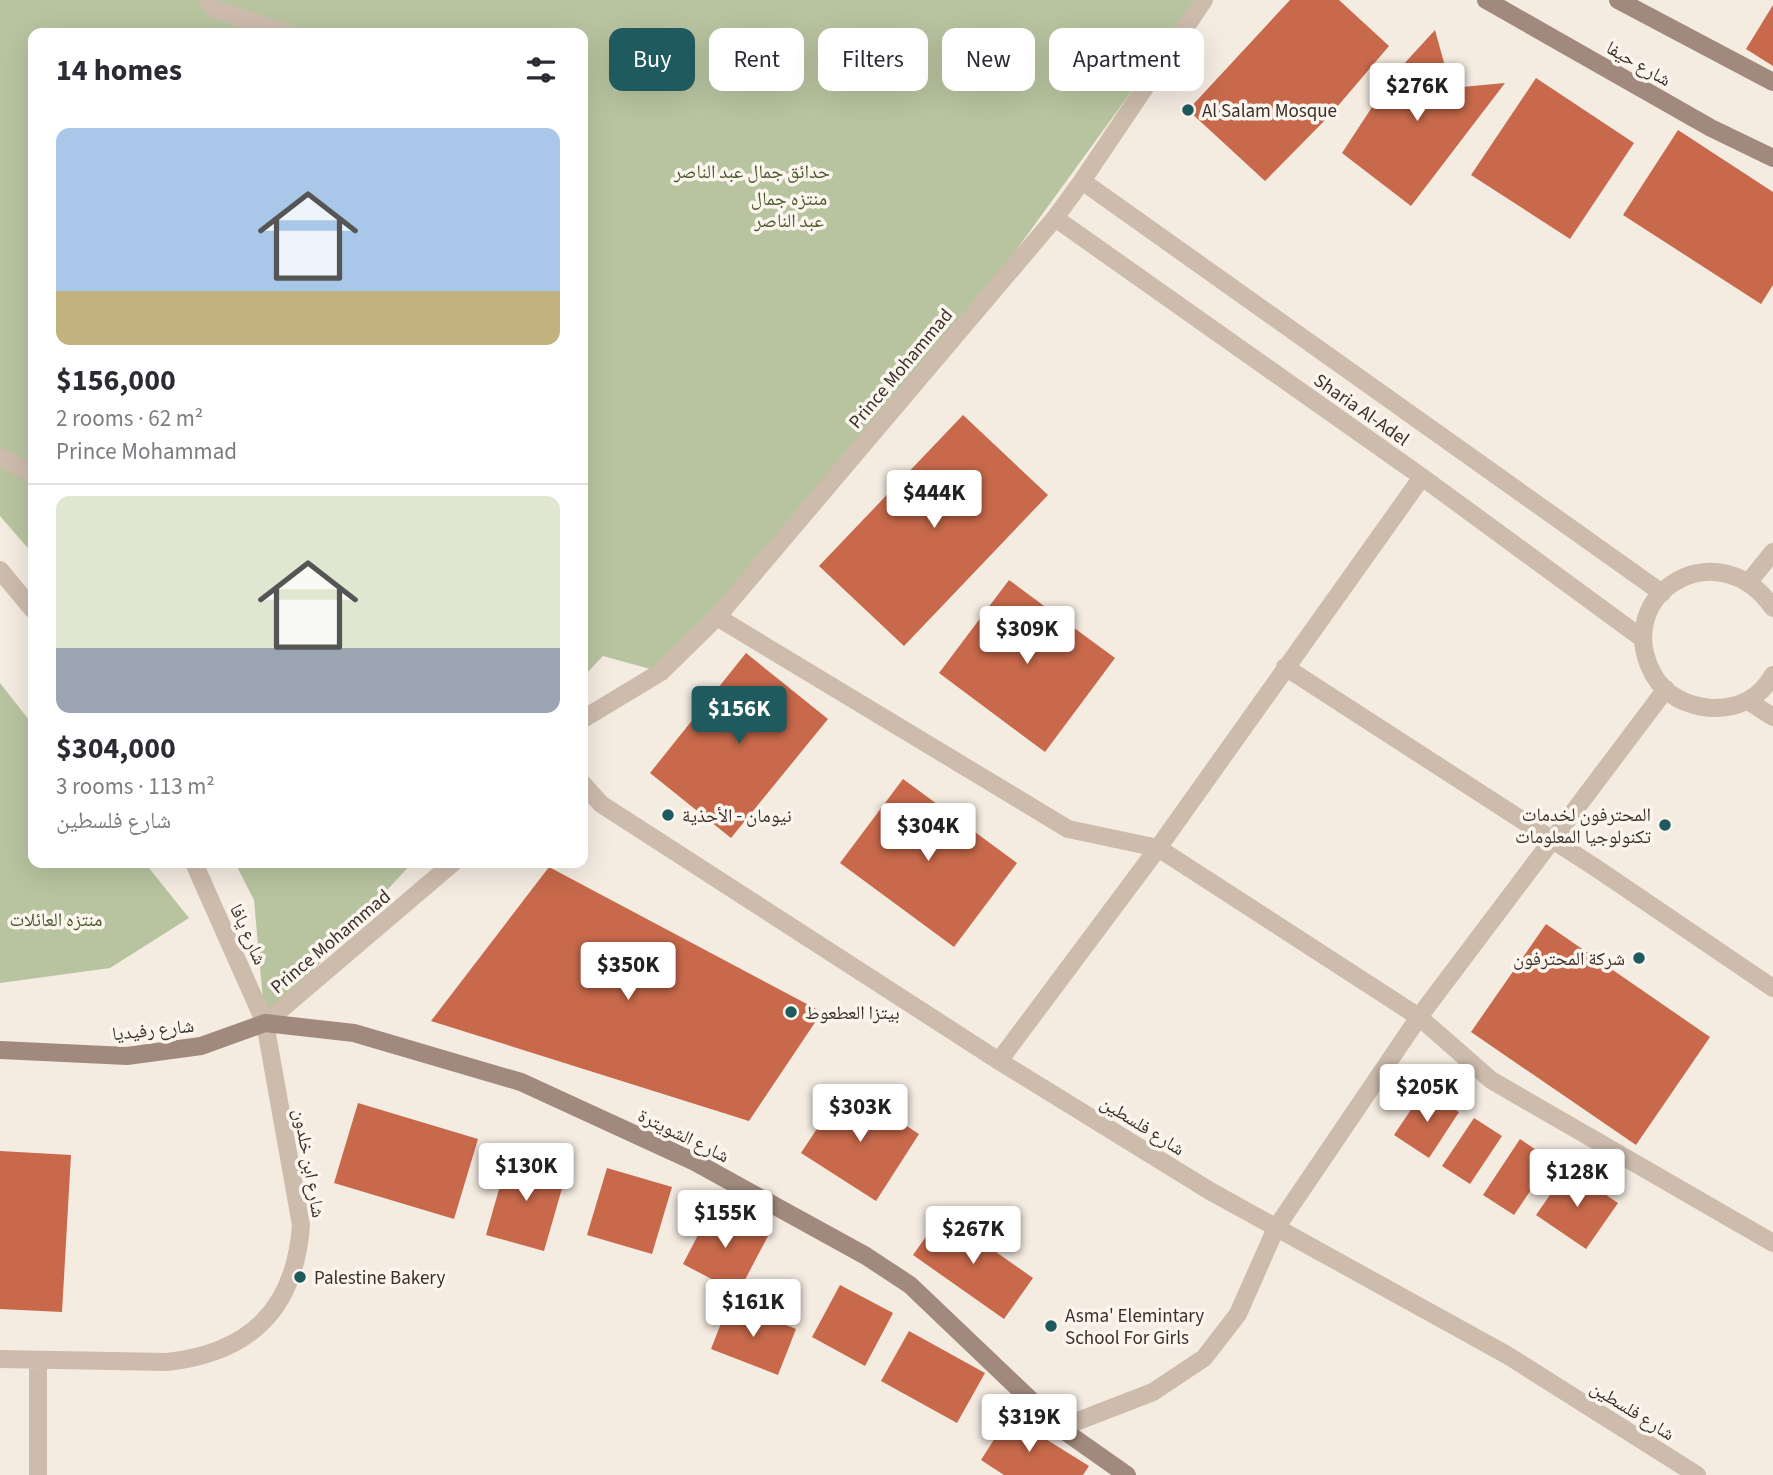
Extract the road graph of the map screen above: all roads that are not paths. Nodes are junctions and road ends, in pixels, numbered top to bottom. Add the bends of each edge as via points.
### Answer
1 (208, 0) edge
2 (1204, 0) edge
3 (1486, 0) edge
4 (1618, 0) edge
5 (271, 28) edge
6 (1773, 82) edge
7 (1773, 158) edge
8 (1082, 181) junction
9 (1055, 218) junction
10 (0, 457) edge
11 (28, 471) edge
12 (1422, 477) junction
13 (1773, 552) edge
14 (0, 570) edge
15 (1748, 583) junction
16 (1662, 593) junction
17 (28, 604) edge
18 (1773, 608) edge
19 (717, 617) junction
20 (1643, 639) junction
21 (1285, 667) junction
22 (1773, 674) edge
23 (1666, 689) junction
24 (1748, 701) junction
25 (588, 716) edge
26 (1773, 717) edge
27 (588, 790) edge
28 (1552, 840) junction
29 (1158, 848) junction
30 (196, 868) edge
31 (447, 868) edge
32 (1773, 988) edge
33 (1419, 1017) junction
34 (265, 1023) junction
35 (0, 1050) edge
36 (999, 1061) junction
37 (1276, 1228) junction
38 (1773, 1243) edge
39 (0, 1359) edge
40 (38, 1360) junction
41 (1060, 1428) junction
42 (38, 1475) edge
43 (1127, 1475) edge
44 (1697, 1475) edge

1 - 5 street via 214,9
2 - 8 street, Prince Mohammad
3 - 7 main road, شارع حيفا via 1711,128
4 - 6 main road
8 - 9 street, Prince Mohammad
8 - 16 street, Sharia Al-Adel
9 - 12 street, Sharia Al-Adel
9 - 19 street, Prince Mohammad
10 - 11 street
12 - 20 street, Sharia Al-Adel
12 - 21 street
13 - 15 street
14 - 17 street
15 - 16 street via 1740,576 1717,571 1694,573
15 - 18 street
16 - 20 street via 1646,618
19 - 25 street, Prince Mohammad via 661,672
19 - 29 street via 1068,829
20 - 23 street via 1646,661
21 - 28 street
21 - 29 street
22 - 24 street
23 - 24 street via 1694,706 1731,707
23 - 28 street
24 - 26 street
27 - 36 street, شارع فلسطين via 601,804
28 - 32 street
28 - 33 street
29 - 33 street
29 - 36 street
30 - 34 street, شارع يافا
31 - 34 street, Prince Mohammad
33 - 37 street
33 - 38 street via 1491,1080
34 - 35 main road, شارع رفيديا via 201,1046 127,1056
34 - 40 street, شارع ابن خلدون via 301,1225 293,1273 271,1313 237,1343 195,1359
34 - 41 main road, شارع الشويترة via 354,1033 521,1082 695,1162 911,1285
36 - 37 street, شارع فلسطين
37 - 41 street via 1238,1314 1204,1358 1153,1392
37 - 44 street, شارع فلسطين via 1507,1355
39 - 40 street, شارع ابن خلدون
40 - 42 street
41 - 43 main road, شارع الشويترة

